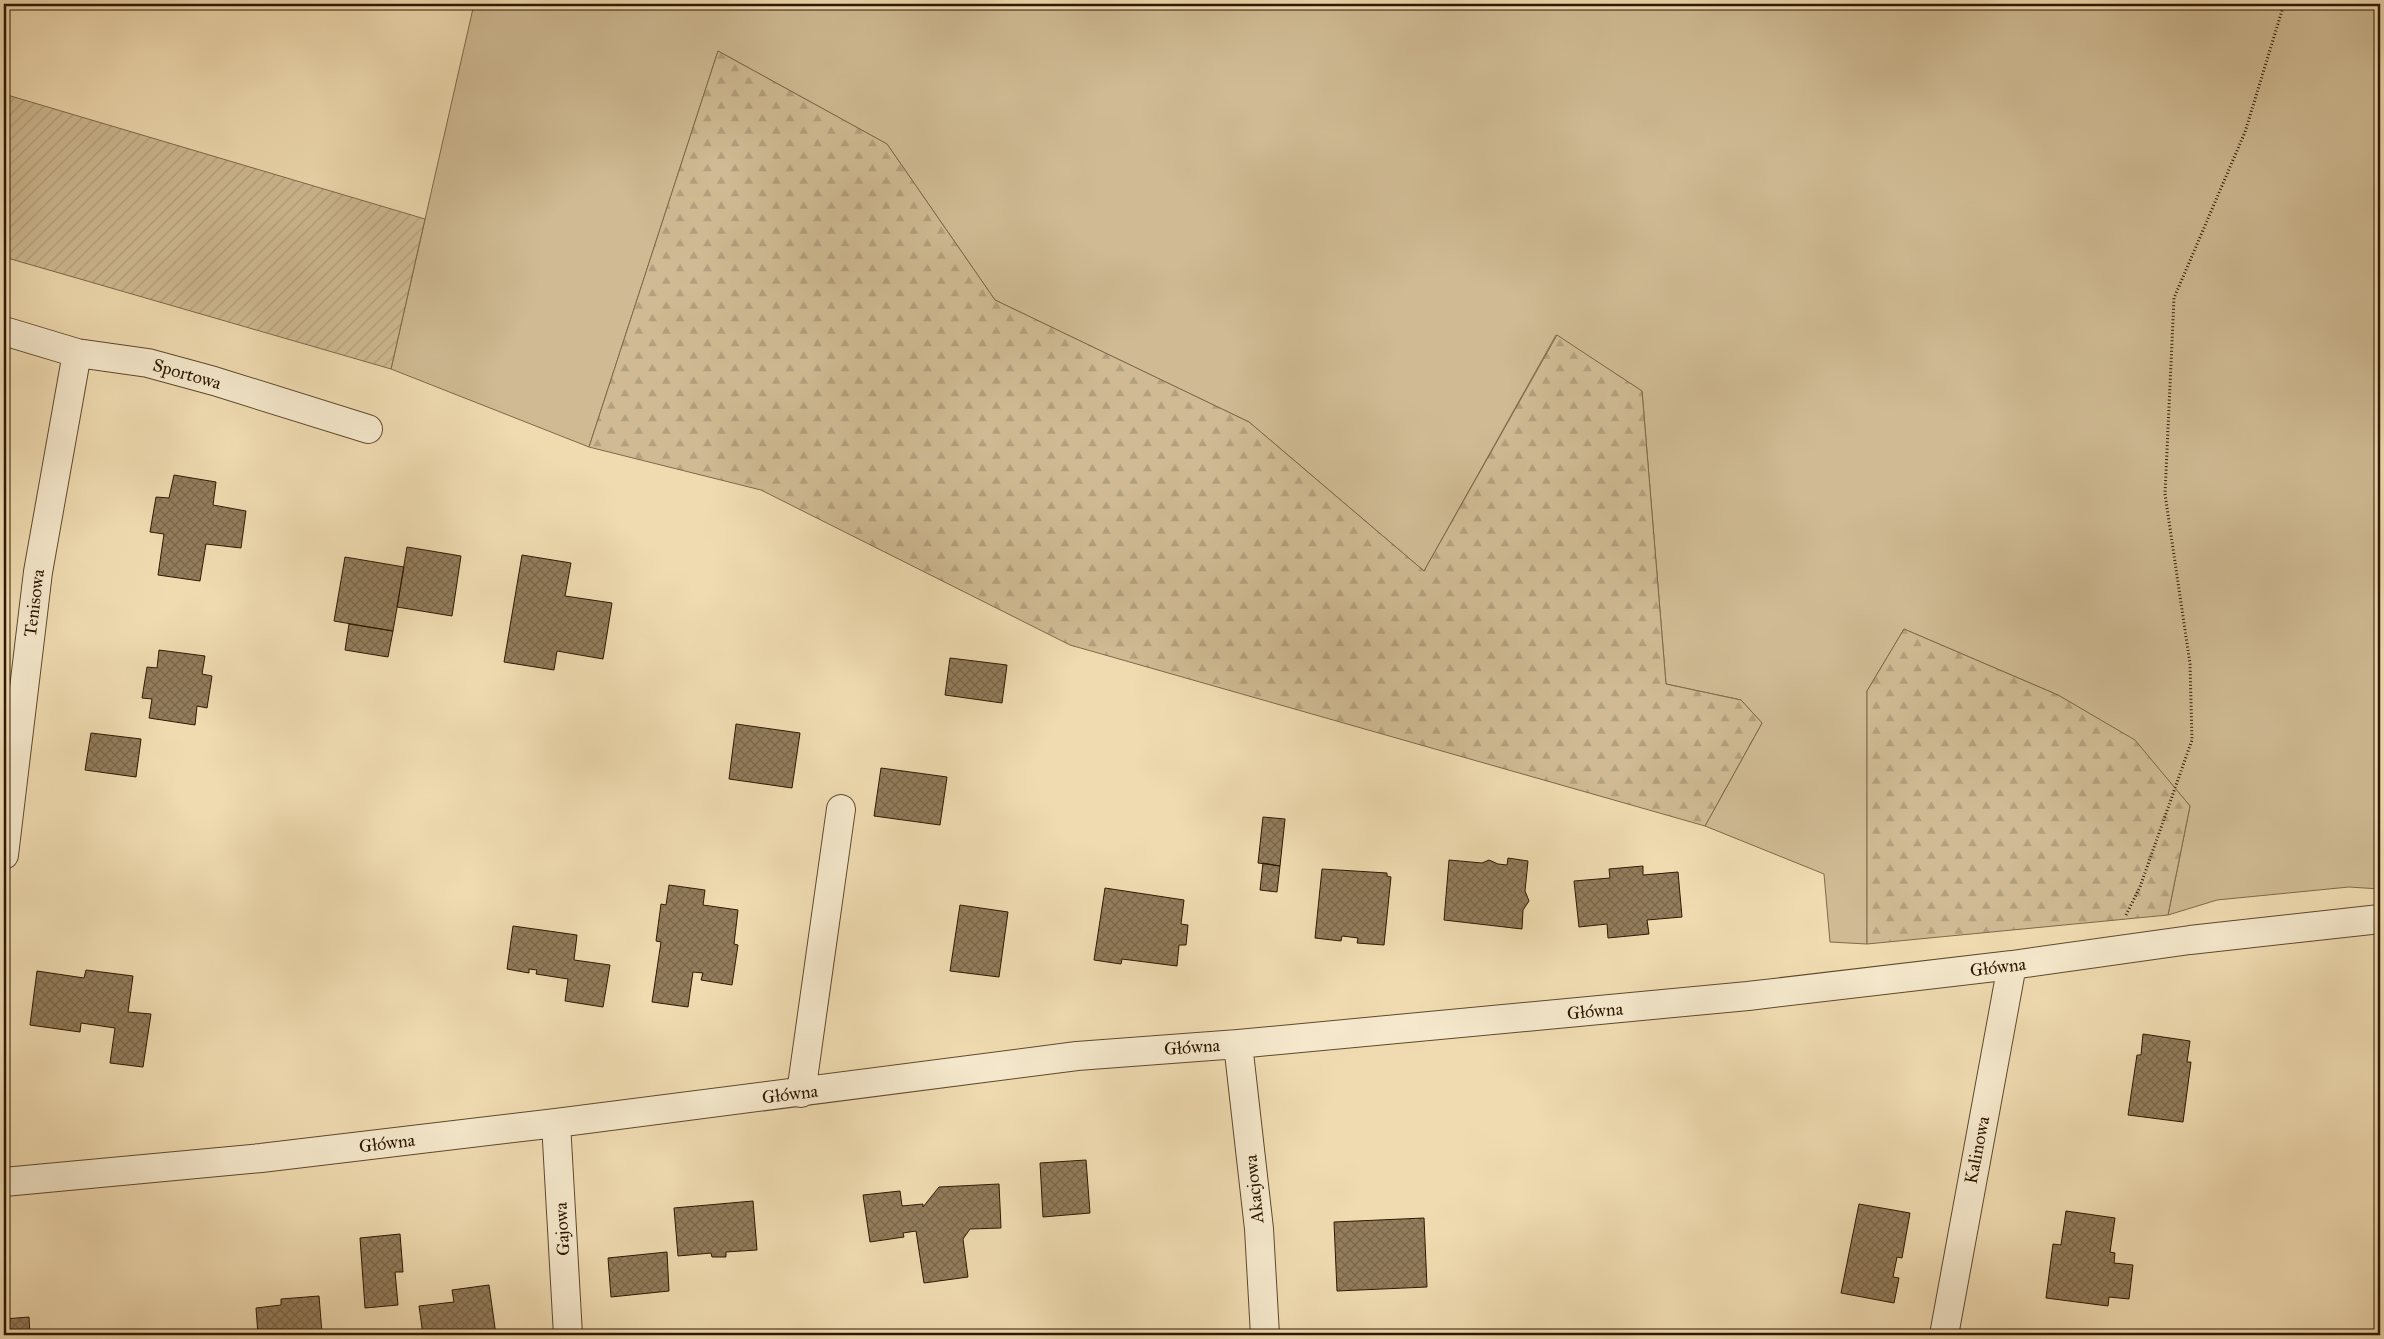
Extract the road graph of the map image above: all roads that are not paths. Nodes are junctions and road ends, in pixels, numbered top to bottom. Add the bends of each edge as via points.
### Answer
1 (4, 331) edge
2 (77, 353) junction
3 (368, 429) dead end
4 (840, 809) dead end
5 (4, 855) edge
6 (2380, 919) edge
7 (2012, 965) junction
8 (1238, 1044) junction
9 (801, 1093) junction
10 (556, 1123) junction
11 (4, 1182) edge
12 (568, 1335) edge
13 (1265, 1335) edge
14 (1944, 1335) edge

1 - 2 street, Sportowa
2 - 3 street, Sportowa via 148,362
2 - 5 street, Tenisowa via 38,572
4 - 9 street
6 - 7 street, Główna
7 - 8 street, Główna via 1748,996
7 - 14 street, Kalinowa
8 - 9 street, Główna via 1078,1056
8 - 13 street, Akacjowa via 1259,1229
9 - 10 street, Główna
10 - 11 street, Główna via 261,1158
10 - 12 street, Gajowa

